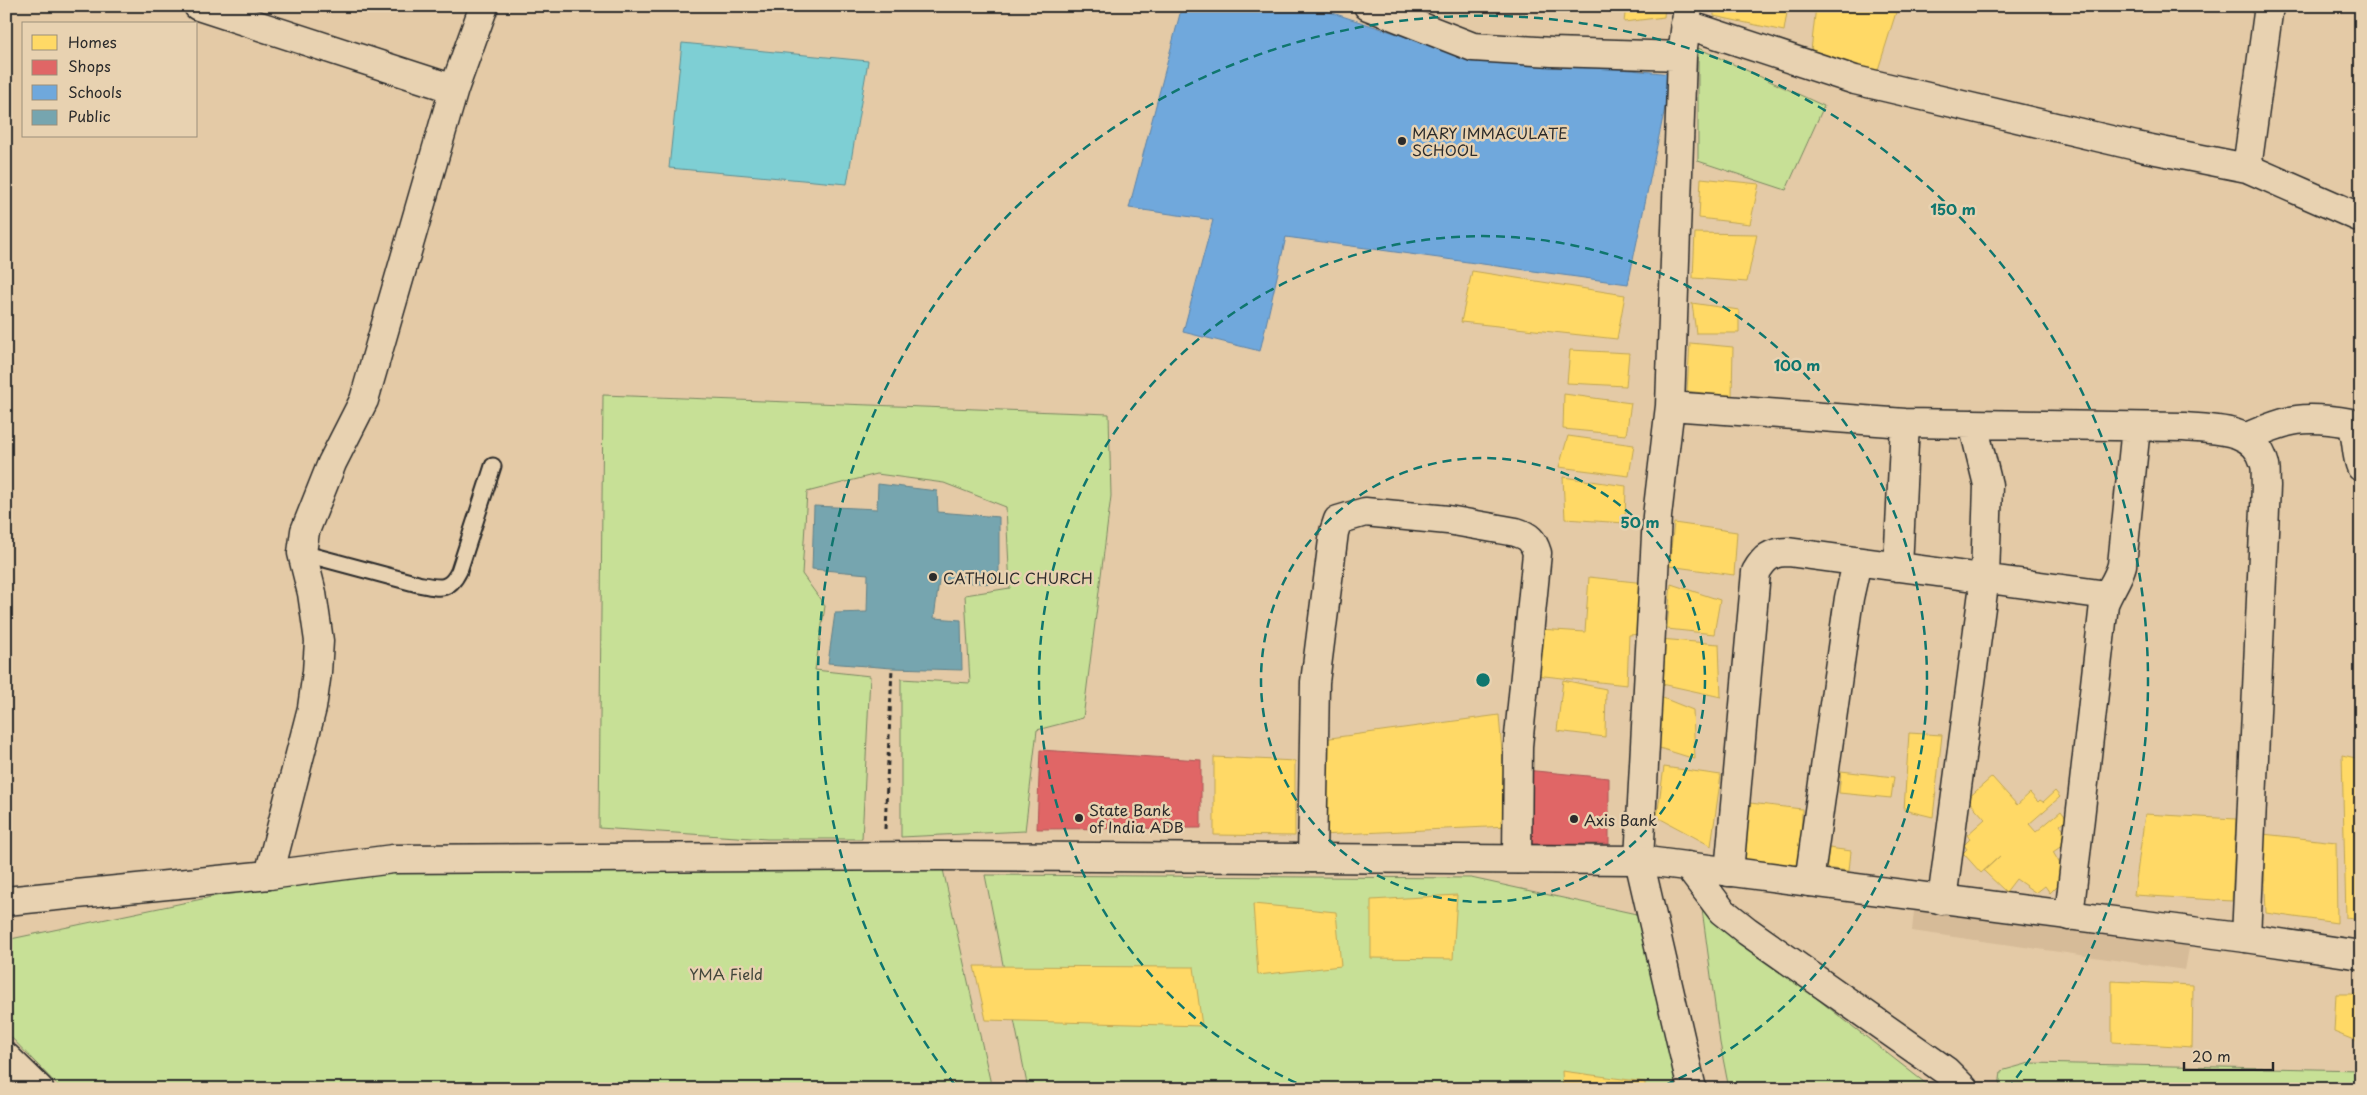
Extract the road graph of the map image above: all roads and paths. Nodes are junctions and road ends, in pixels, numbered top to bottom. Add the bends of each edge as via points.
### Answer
1 (198, 6) edge
2 (484, 6) edge
3 (1368, 6) edge
4 (2269, 6) edge
5 (1686, 15) edge
6 (1682, 56) junction
7 (454, 89) junction
8 (2247, 168) junction
9 (2361, 218) edge
10 (1670, 406) junction
11 (1905, 423) junction
12 (1973, 424) junction
13 (2136, 427) junction
14 (2246, 437) junction
15 (493, 466) dead end
16 (2361, 467) edge
17 (302, 552) junction
18 (1857, 562) junction
19 (1898, 567) junction
20 (1985, 577) junction
21 (2107, 595) junction
22 (892, 668) dead end
23 (884, 857) junction
24 (1312, 858) junction
25 (1517, 859) junction
26 (1640, 860) junction
27 (1688, 866) junction
28 (1728, 872) junction
29 (269, 874) junction
30 (1809, 882) junction
31 (1942, 900) junction
32 (6, 901) edge
33 (2069, 916) junction
34 (2246, 938) junction
35 (2361, 956) edge
36 (6, 1057) edge
37 (39, 1089) edge
38 (1692, 1089) edge
39 (1964, 1089) edge

1 - 7 street
2 - 7 street
3 - 6 street via 1473,46
4 - 8 street
5 - 6 street
5 - 8 street via 1855,80 2136,146
6 - 10 street
7 - 17 street via 364,400 315,504 305,531
8 - 9 street
10 - 11 street
10 - 26 street via 1657,516
11 - 12 street
11 - 19 street
12 - 13 street
12 - 20 street via 1988,485
13 - 14 street via 2230,431
13 - 21 street via 2122,565 2116,583
14 - 16 street via 2280,422 2315,417 2351,423
14 - 34 street via 2257,446 2265,463 2266,486
15 - 17 lane via 459,571 453,582 446,586 436,588 418,584
17 - 29 street via 319,641 317,672 312,708
18 - 19 street
18 - 28 street via 1777,552 1764,560 1756,572
18 - 30 street
19 - 20 street
20 - 21 street
20 - 31 street
21 - 33 street
22 - 23 path
23 - 24 street
23 - 29 street via 393,859
24 - 25 street
24 - 25 street via 1315,682 1334,532 1338,520 1365,512 1448,520 1516,532 1526,535 1534,543 1537,553 1518,746
25 - 26 street
26 - 27 street
26 - 38 street
27 - 28 street
27 - 39 street via 1722,911 1946,1071
28 - 30 street
29 - 32 street
30 - 31 street
31 - 33 street
33 - 34 street
34 - 35 street
36 - 37 street

